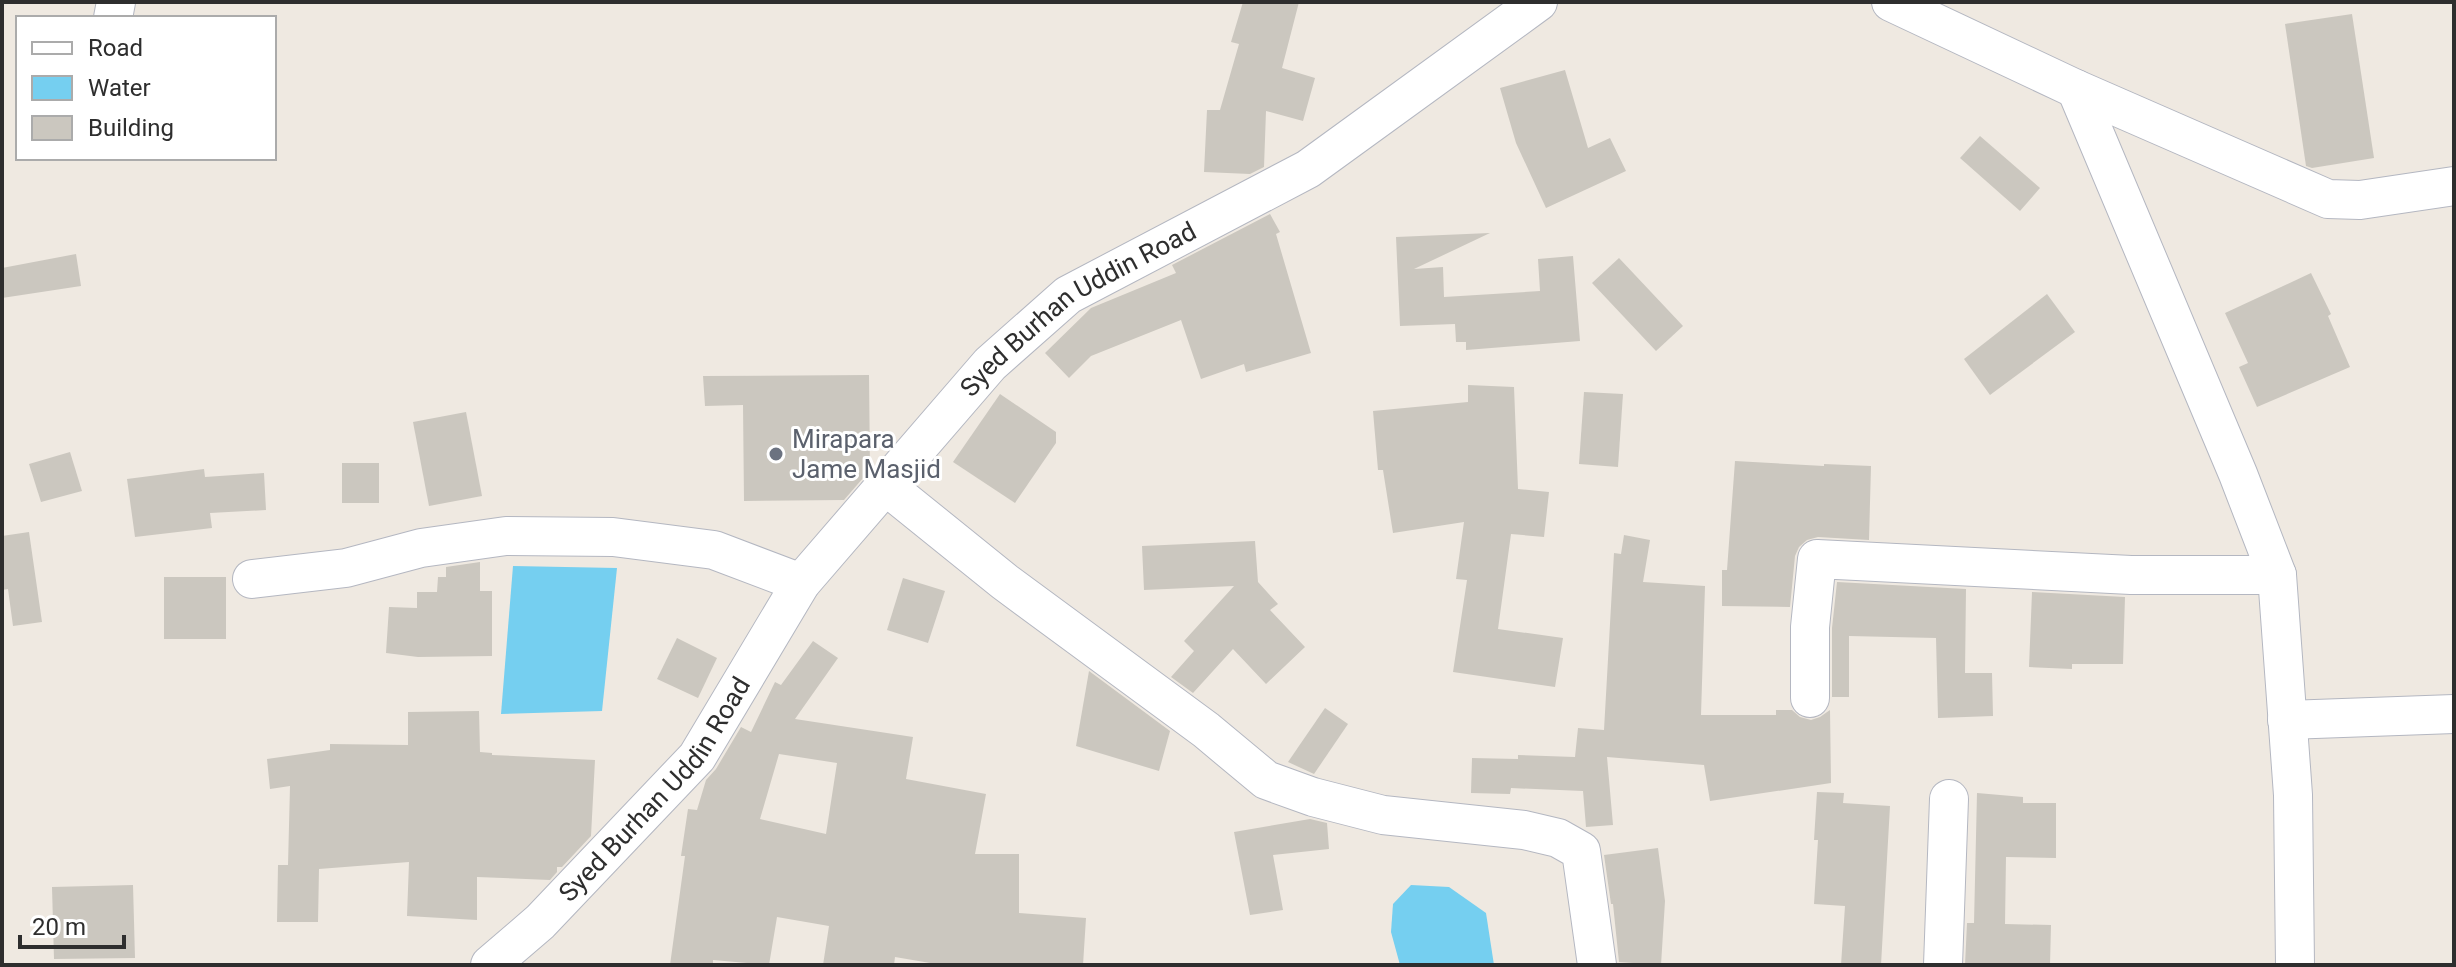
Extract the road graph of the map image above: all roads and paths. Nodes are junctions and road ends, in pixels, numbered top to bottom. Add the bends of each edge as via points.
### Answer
1 (1538, 2) edge
2 (1891, 2) edge
3 (2076, 89) junction
4 (2454, 186) edge
5 (886, 486) junction
6 (2277, 575) junction
7 (252, 579) dead end
8 (801, 583) junction
9 (1810, 698) dead end
10 (2454, 714) edge
11 (2287, 720) junction
12 (1949, 799) dead end
13 (523, 952) edge
14 (490, 965) edge
15 (1597, 965) edge
16 (1943, 965) edge
17 (2295, 965) edge

1 - 5 street, Syed Burhan Uddin Road via 1308,169 1068,295 990,364
2 - 3 street
3 - 4 street via 2328,199 2360,200
3 - 6 street
5 - 8 street, Syed Burhan Uddin Road
5 - 15 street via 1266,780 1383,815 1524,830 1558,838 1581,851
6 - 9 street via 2131,575 1817,559
6 - 11 street
7 - 8 street via 346,568 421,548 506,536 613,537 714,550
8 - 13 street, Syed Burhan Uddin Road via 697,757 540,922
10 - 11 street
11 - 17 street
12 - 16 street
13 - 14 street, Syed Burhan Uddin Road

